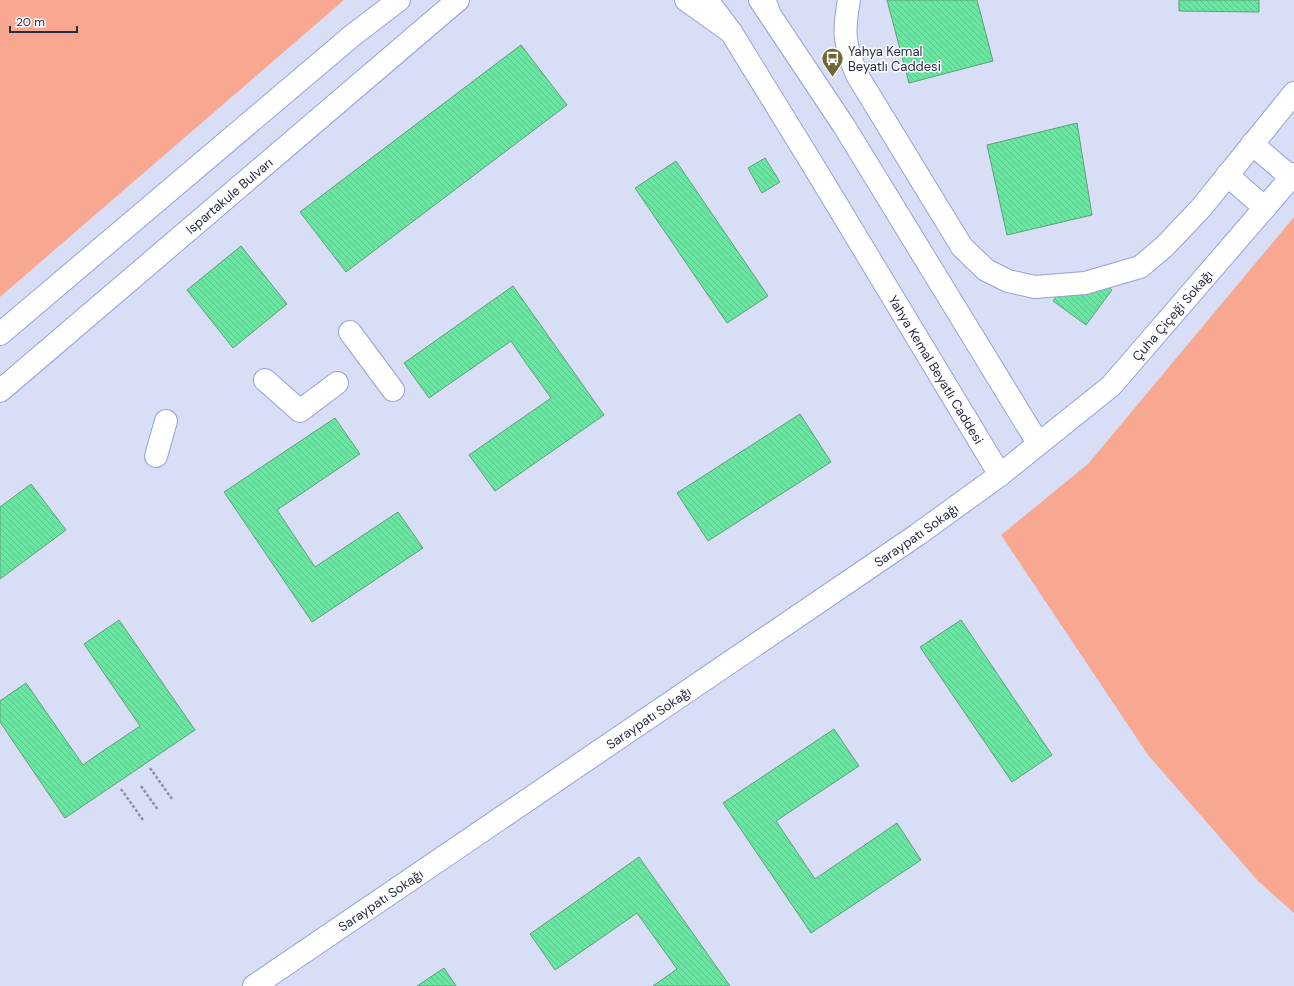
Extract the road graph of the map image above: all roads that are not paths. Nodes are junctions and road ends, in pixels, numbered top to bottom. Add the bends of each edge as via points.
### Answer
1 (384, 0) edge
2 (399, 0) edge
3 (458, 0) edge
4 (686, 0) edge
5 (707, 0) edge
6 (849, 0) edge
7 (764, 3) edge
8 (731, 32) junction
9 (353, 35) junction
10 (1294, 93) edge
11 (1252, 144) junction
12 (1227, 175) junction
13 (1292, 176) edge
14 (1265, 208) junction
15 (350, 332) dead end
16 (0, 334) edge
17 (265, 380) dead end
18 (337, 382) dead end
19 (393, 390) dead end
20 (0, 391) edge
21 (166, 421) dead end
22 (1038, 443) junction
23 (156, 456) dead end
24 (1000, 475) junction
25 (254, 986) edge

1 - 9 street
2 - 9 street
3 - 20 street, Ispartakule Bulvarı
4 - 8 street
5 - 8 street, Yahya Kemal Beyatlı Caddesi
6 - 12 street via 844,27 848,54 857,75 962,247 986,270 1008,281 1035,287 1085,282 1140,267 1164,247 1201,208
7 - 22 street via 844,126
8 - 24 street, Yahya Kemal Beyatlı Caddesi
9 - 16 street
10 - 11 street
11 - 12 street
11 - 13 street
12 - 14 street
13 - 14 street, Çuha Çiçeği Sokağı
14 - 22 street, Çuha Çiçeği Sokağı via 1111,386
15 - 19 street
17 - 18 street via 300,411
21 - 23 street
22 - 24 street, Saraypatı Sokağı
24 - 25 street, Saraypatı Sokağı via 904,544

